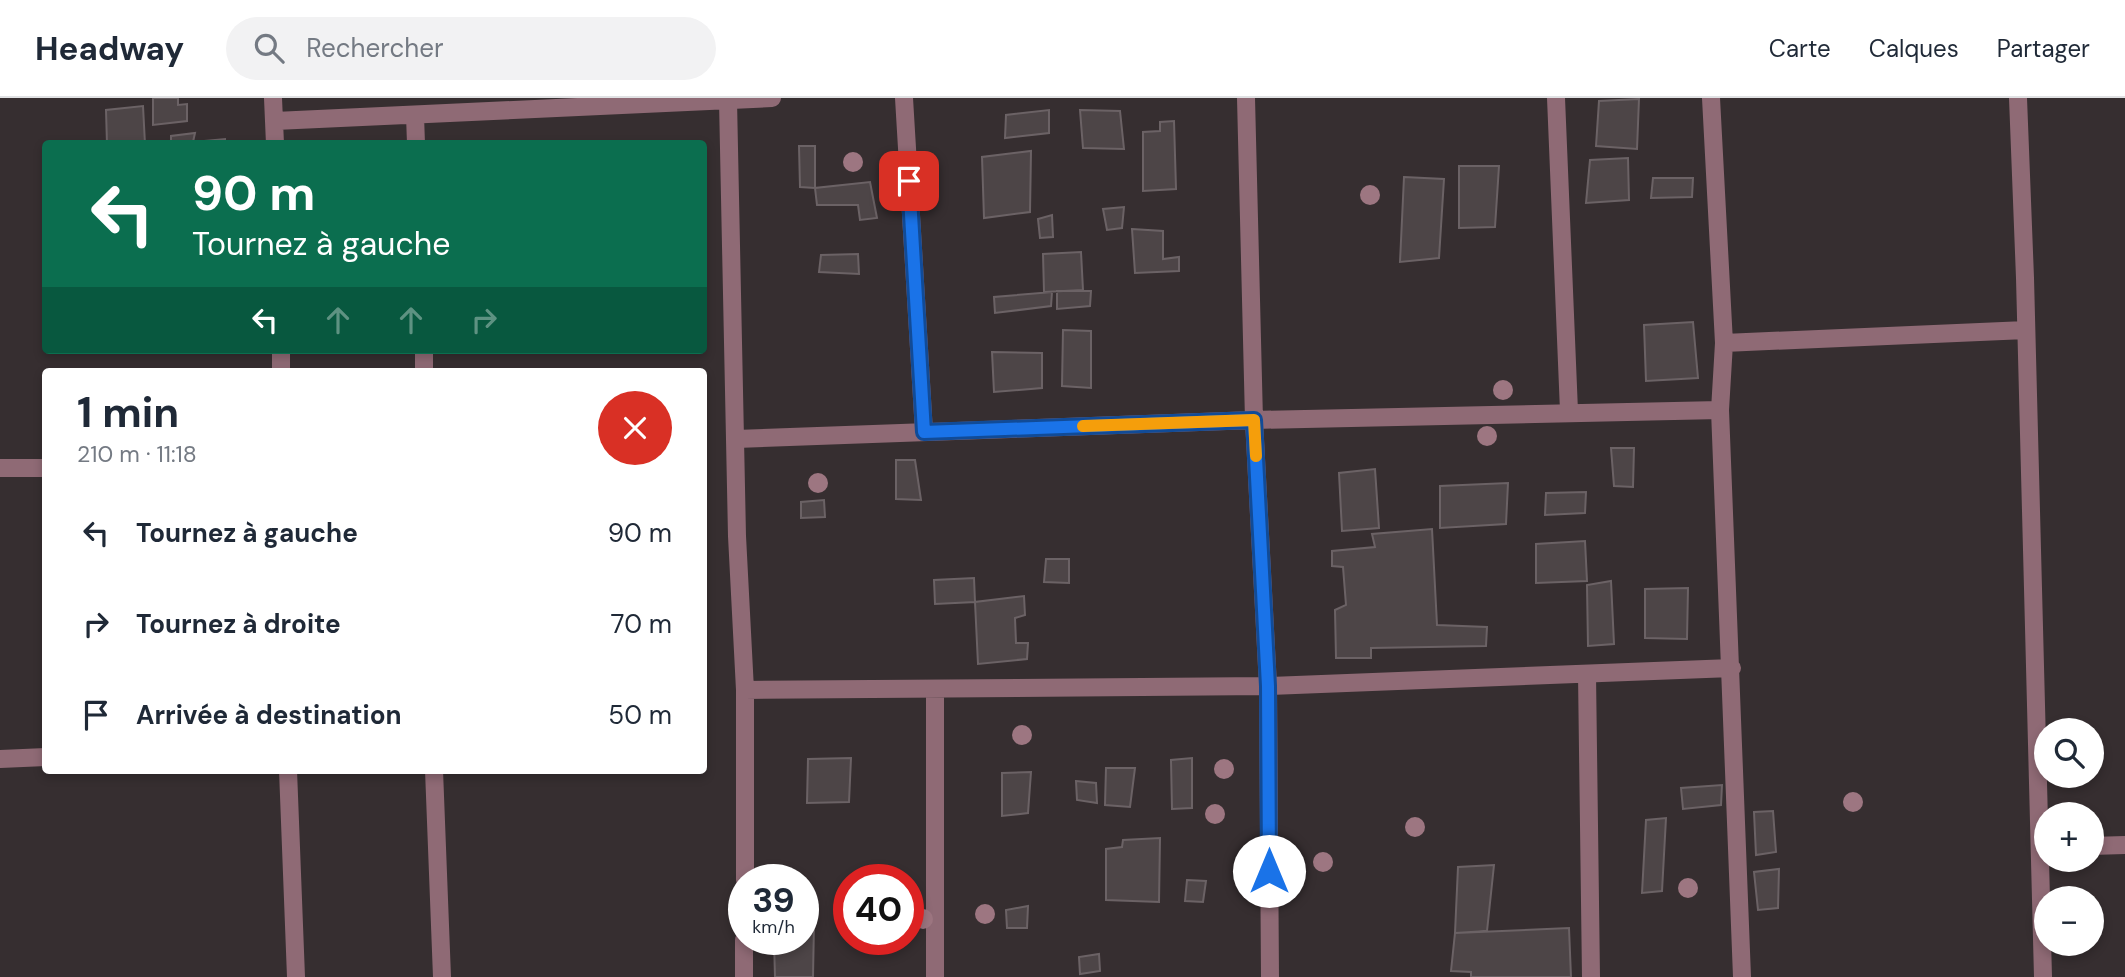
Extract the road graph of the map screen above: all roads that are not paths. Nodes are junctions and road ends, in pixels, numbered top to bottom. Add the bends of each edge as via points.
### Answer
1 (273, 98) edge
2 (772, 98) edge
3 (904, 98) edge
4 (1246, 98) edge
5 (1556, 98) edge
6 (1711, 98) edge
7 (2018, 98) edge
8 (728, 100) edge
9 (415, 115) junction
10 (275, 121) junction
11 (275, 140) edge
12 (416, 140) edge
13 (2026, 330) junction
14 (1724, 343) junction
15 (1720, 410) junction
16 (1569, 411) junction
17 (1254, 420) junction
18 (924, 432) junction
19 (736, 439) junction
20 (0, 468) edge
21 (42, 468) edge
22 (1732, 668) junction
23 (1587, 674) junction
24 (1268, 686) junction
25 (935, 689) junction
26 (745, 690) junction
27 (42, 757) edge
28 (0, 759) edge
29 (288, 774) edge
30 (435, 774) edge
31 (2041, 802) edge
32 (2125, 845) edge
33 (2104, 846) edge
34 (745, 864) edge
35 (2042, 872) edge
36 (744, 955) edge
37 (296, 977) edge
38 (442, 977) edge
39 (744, 977) edge
40 (935, 977) edge
41 (1270, 977) edge
42 (1591, 977) edge
43 (1742, 977) edge
44 (2043, 977) edge

1 - 10 street
2 - 8 street
3 - 18 street
4 - 17 street
5 - 16 street
6 - 14 street
7 - 13 street
8 - 9 street
8 - 19 street
9 - 10 street
9 - 12 street
10 - 11 street
13 - 14 street
13 - 31 street
14 - 15 street
15 - 16 street
15 - 22 street
16 - 17 street
17 - 18 street
17 - 24 street
18 - 19 street
19 - 26 street
20 - 21 street
22 - 23 street
22 - 43 street
23 - 24 street
23 - 42 street
24 - 25 street
24 - 41 street
25 - 26 street
25 - 40 street
26 - 34 street
27 - 28 street
29 - 37 street
30 - 38 street
32 - 33 street
35 - 44 street
36 - 39 street

